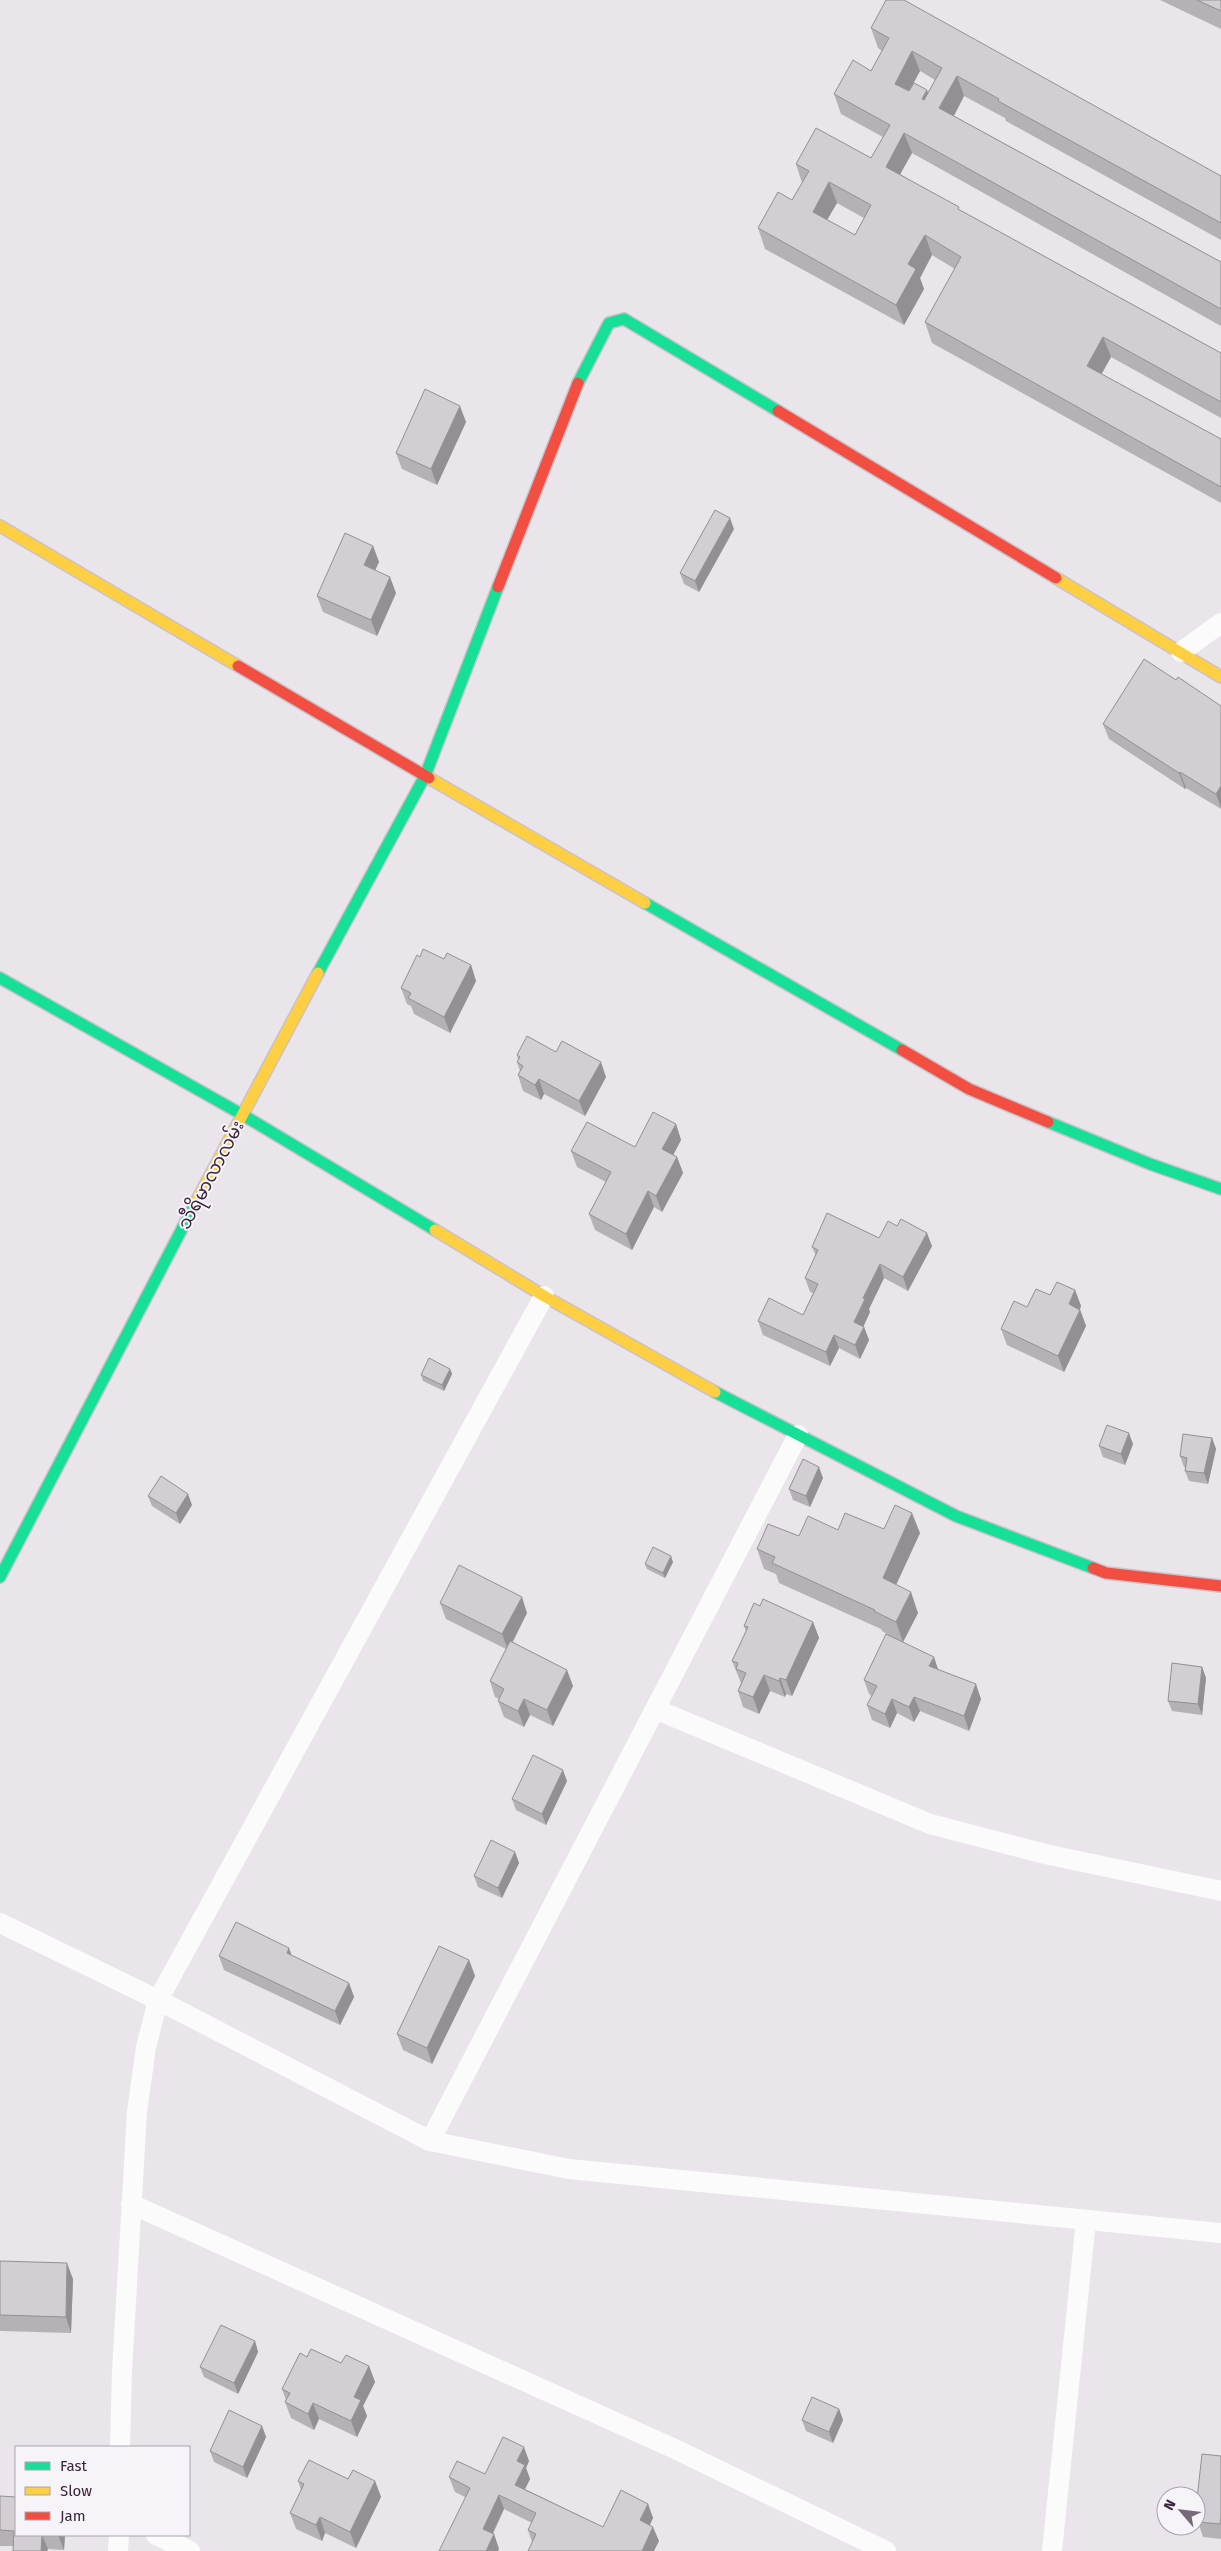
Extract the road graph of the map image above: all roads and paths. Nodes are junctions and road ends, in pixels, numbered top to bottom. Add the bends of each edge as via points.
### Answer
1 (0, 526) edge
2 (1221, 623) edge
3 (1181, 652) junction
4 (1221, 677) edge
5 (426, 776) junction
6 (0, 978) edge
7 (243, 1115) junction
8 (1221, 1190) edge
9 (544, 1296) junction
10 (798, 1435) junction
11 (0, 1577) edge
12 (1221, 1586) edge
13 (656, 1708) junction
14 (1221, 1891) edge
15 (0, 1924) edge
16 (158, 2000) junction
17 (430, 2141) junction
18 (132, 2204) junction
19 (1086, 2220) junction
20 (1221, 2233) edge
21 (120, 2446) edge
22 (118, 2536) edge
23 (158, 2536) edge
24 (118, 2551) edge
25 (190, 2551) edge
26 (886, 2551) edge
27 (1052, 2551) edge

1 - 5 street
2 - 3 street
3 - 4 street, သီရိမာလာလမ်း
3 - 5 street, သီရိမာလာလမ်း via 624,319 609,323 576,387
5 - 7 street, သီရိမာလာလမ်း
5 - 8 street via 969,1089
6 - 7 street
7 - 9 street
7 - 11 street, သီရိမာလာလမ်း
9 - 10 street via 680,1374
9 - 16 street
10 - 12 street via 956,1516 1106,1573
10 - 13 street
13 - 14 street via 930,1824 1045,1854
13 - 17 street
15 - 16 street
16 - 17 street
16 - 18 street via 146,2047 136,2112
17 - 19 street via 570,2170
18 - 21 street
18 - 26 street via 675,2449
19 - 20 street
19 - 27 street
22 - 24 street
23 - 25 street

